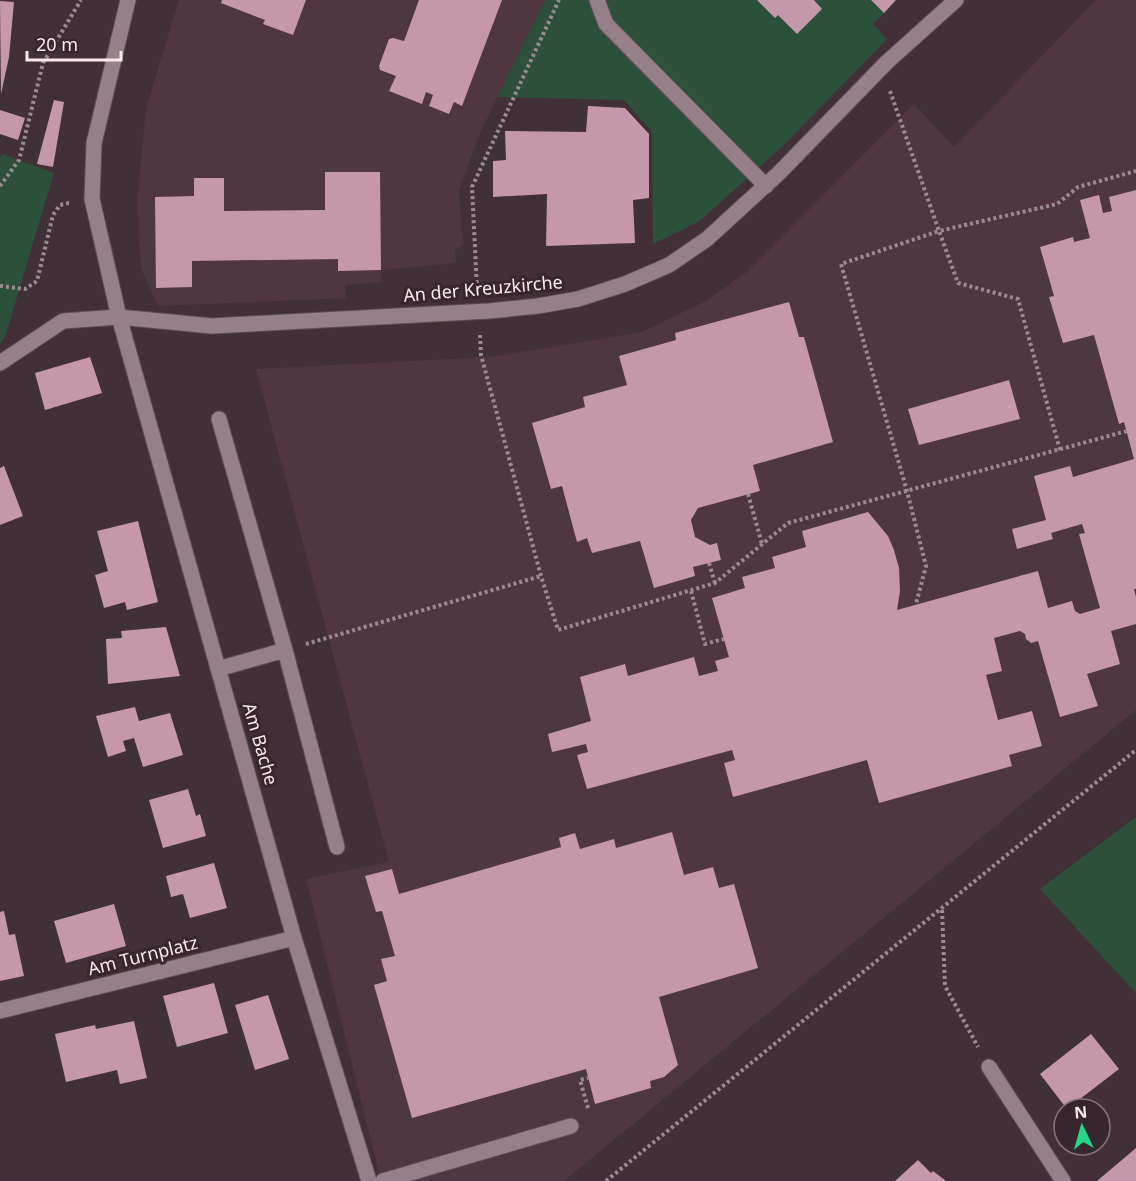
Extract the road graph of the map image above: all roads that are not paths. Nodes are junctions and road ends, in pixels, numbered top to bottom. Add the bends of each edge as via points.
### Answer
1 (597, 0) edge
2 (956, 0) edge
3 (125, 1) edge
4 (766, 186) junction
5 (119, 317) junction
6 (0, 363) edge
7 (219, 419) dead end
8 (285, 650) junction
9 (218, 669) junction
10 (337, 847) dead end
11 (294, 938) junction
12 (0, 1011) edge
13 (989, 1067) road end
14 (571, 1126) dead end
15 (369, 1181) edge
16 (383, 1181) edge
17 (1063, 1181) edge

1 - 4 street via 606,24
2 - 4 street, An der Kreuzkirche via 882,68
3 - 5 street, Am Bache via 94,143 92,199
4 - 5 street, An der Kreuzkirche via 707,239 669,264 578,299 478,312 212,326
5 - 6 street, An der Kreuzkirche via 63,321
5 - 9 street, Am Bache
7 - 8 street
8 - 9 street
8 - 10 street
9 - 11 street, Am Bache
11 - 12 street, Am Turnplatz
11 - 15 street, Am Bache
13 - 17 street
14 - 16 street

